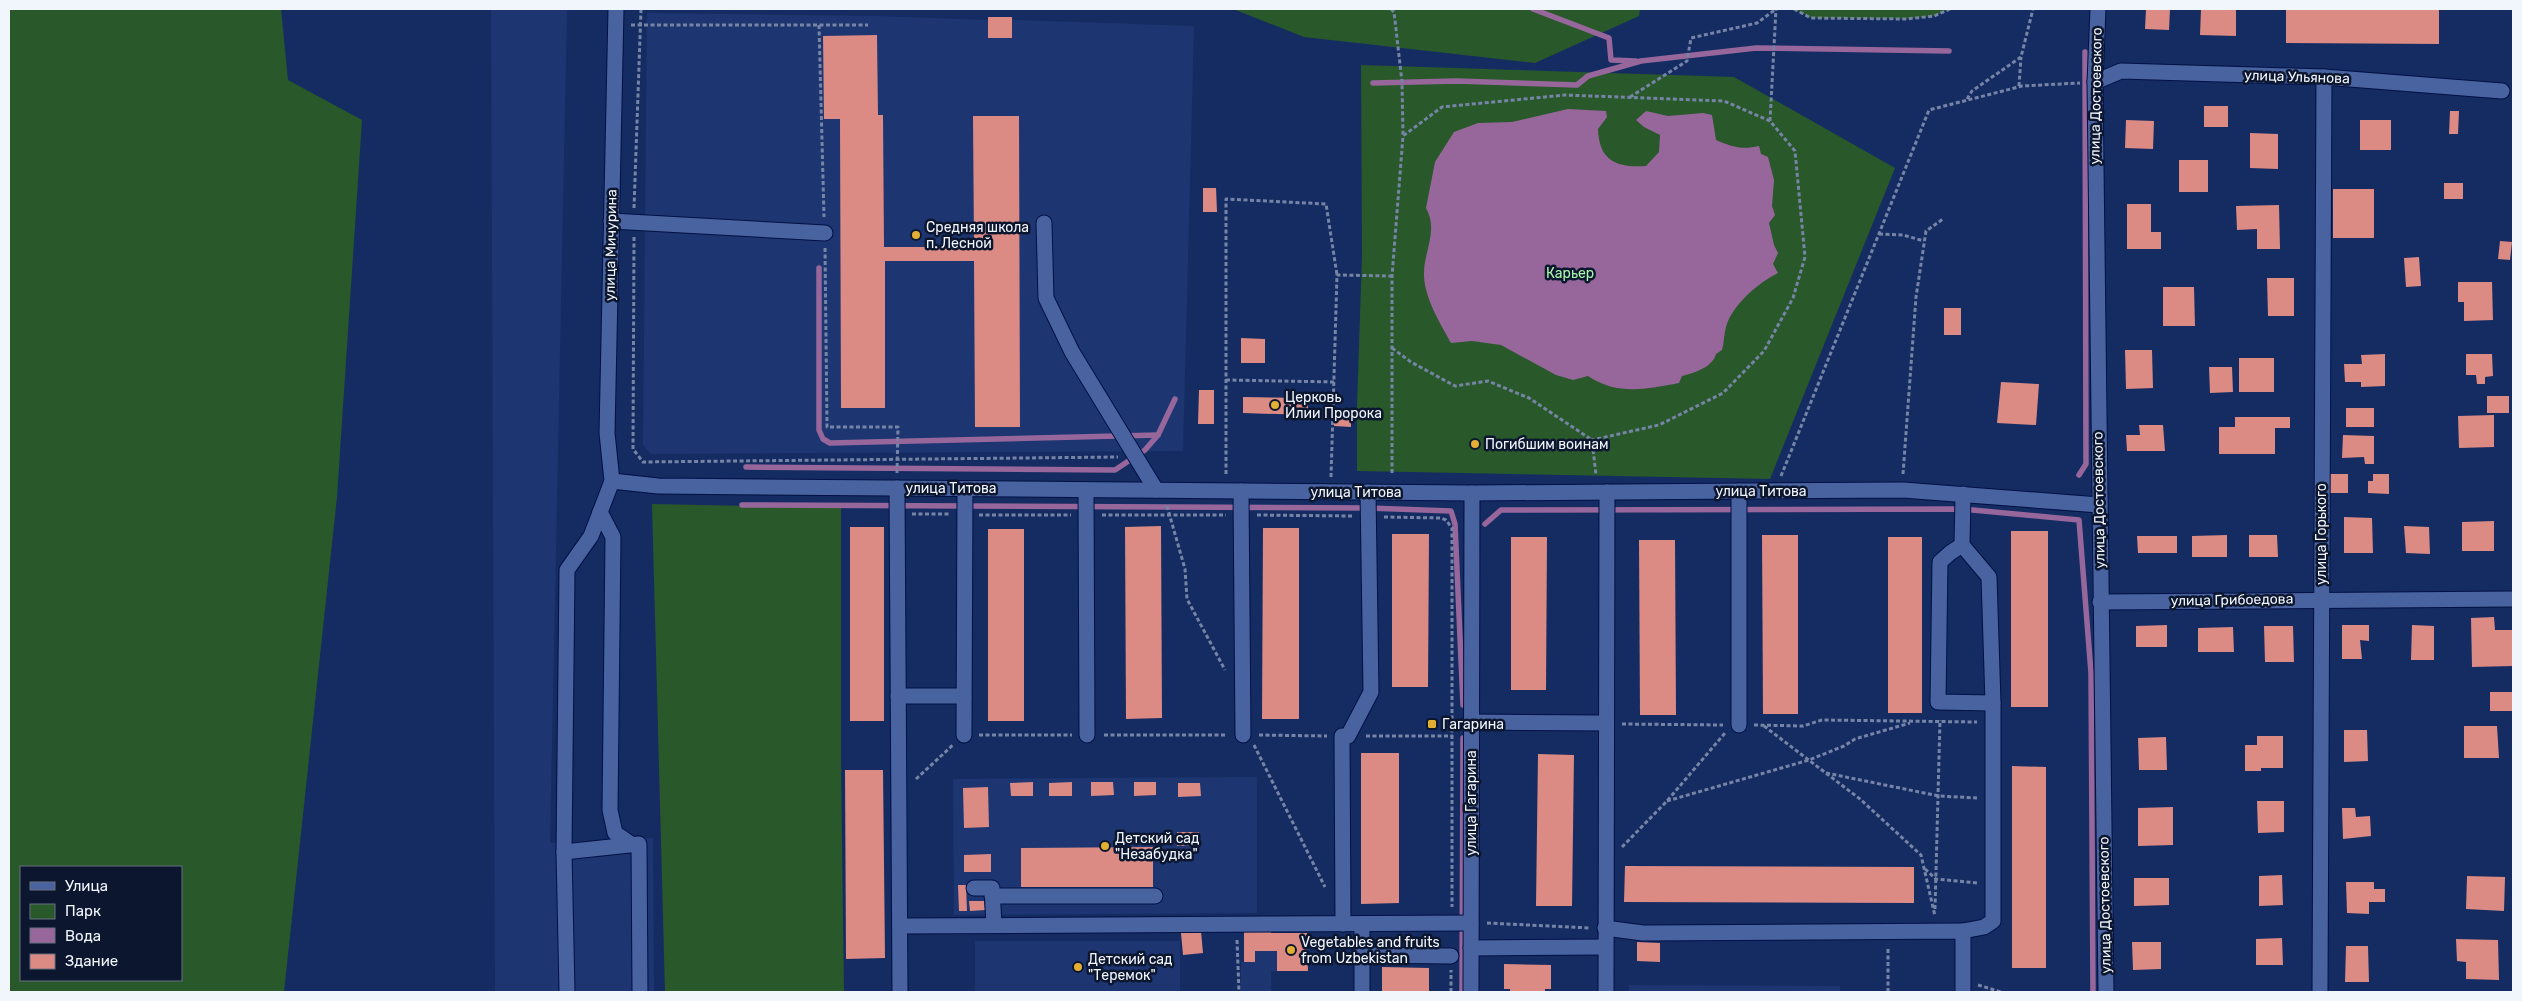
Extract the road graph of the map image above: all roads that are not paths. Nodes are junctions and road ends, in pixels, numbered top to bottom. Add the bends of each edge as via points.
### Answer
1 (616, 9) edge
2 (2098, 9) edge
3 (2324, 77) junction
4 (2087, 83) junction
5 (2502, 91) dead end
6 (611, 221) junction
7 (1044, 223) dead end
8 (825, 233) road end
9 (612, 481) junction
10 (897, 488) junction
11 (965, 489) junction
12 (1086, 490) junction
13 (1156, 490) junction
14 (1242, 491) junction
15 (1739, 491) junction
16 (1368, 492) junction
17 (1607, 492) junction
18 (1472, 493) junction
19 (1963, 494) junction
20 (2099, 505) junction
21 (600, 512) junction
22 (1962, 546) junction
23 (2321, 599) junction
24 (2513, 599) edge
25 (2100, 602) junction
26 (898, 696) junction
27 (964, 696) junction
28 (1993, 703) junction
29 (1472, 722) junction
30 (1606, 723) junction
31 (1736, 725) road end
32 (964, 735) road end
33 (1087, 735) road end
34 (1246, 735) road end
35 (630, 844) junction
36 (564, 852) junction
37 (974, 888) dead end
38 (992, 896) junction
39 (1156, 896) dead end
40 (1471, 923) junction
41 (1343, 924) junction
42 (1362, 924) junction
43 (994, 925) junction
44 (900, 926) junction
45 (1606, 928) junction
46 (1963, 931) junction
47 (1606, 947) junction
48 (1471, 948) junction
49 (1362, 955) junction
50 (1451, 956) road end
51 (1963, 986) edge
52 (567, 992) edge
53 (640, 992) edge
54 (900, 992) edge
55 (1362, 992) edge
56 (1471, 992) edge
57 (1606, 992) edge
58 (2106, 992) edge
59 (2320, 992) edge

1 - 6 street, улица Мичурина
2 - 4 street, улица Достоевского
3 - 4 street, улица Ульянова via 2121,71
3 - 5 street, улица Ульянова
3 - 23 street, улица Горького
4 - 20 street, улица Достоевского
6 - 8 street
6 - 9 street, улица Мичурина via 607,433
7 - 13 street via 1046,298 1072,352
9 - 10 street, улица Титова via 658,486
9 - 21 street
10 - 11 street, улица Титова
10 - 26 street
11 - 12 street, улица Титова
11 - 27 street
12 - 13 street, улица Титова
12 - 33 street
13 - 14 street, улица Титова
14 - 16 street, улица Титова
14 - 34 street
15 - 17 street, улица Титова
15 - 19 street, улица Титова via 1903,490
15 - 31 street
16 - 18 street, улица Титова
16 - 41 street via 1371,692 1345,736
17 - 18 street, улица Титова
17 - 30 street
18 - 29 street, улица Гагарина
19 - 20 street, улица Титова
19 - 22 street
20 - 25 street, улица Достоевского
21 - 35 street via 613,536 610,810 615,833
21 - 36 street via 591,536 567,570
22 - 28 street via 1989,577
22 - 28 street via 1940,562 1938,702
23 - 24 street, улица Грибоедова
23 - 25 street, улица Грибоедова
23 - 59 street, улица Горького
25 - 58 street, улица Достоевского
26 - 27 street
26 - 44 street
27 - 32 street
28 - 46 street via 1993,921 1984,927
29 - 30 street
29 - 40 street, улица Гагарина
30 - 45 street
35 - 36 street
35 - 53 street via 639,844
36 - 52 street
37 - 38 street via 992,888
38 - 39 street
38 - 43 street
40 - 42 street
40 - 48 street, улица Гагарина
41 - 42 street
41 - 43 street
42 - 49 street
43 - 44 street
44 - 54 street
45 - 46 street via 1643,933
45 - 47 street
46 - 51 street
47 - 48 street
47 - 57 street
48 - 56 street, улица Гагарина
49 - 50 street
49 - 55 street

